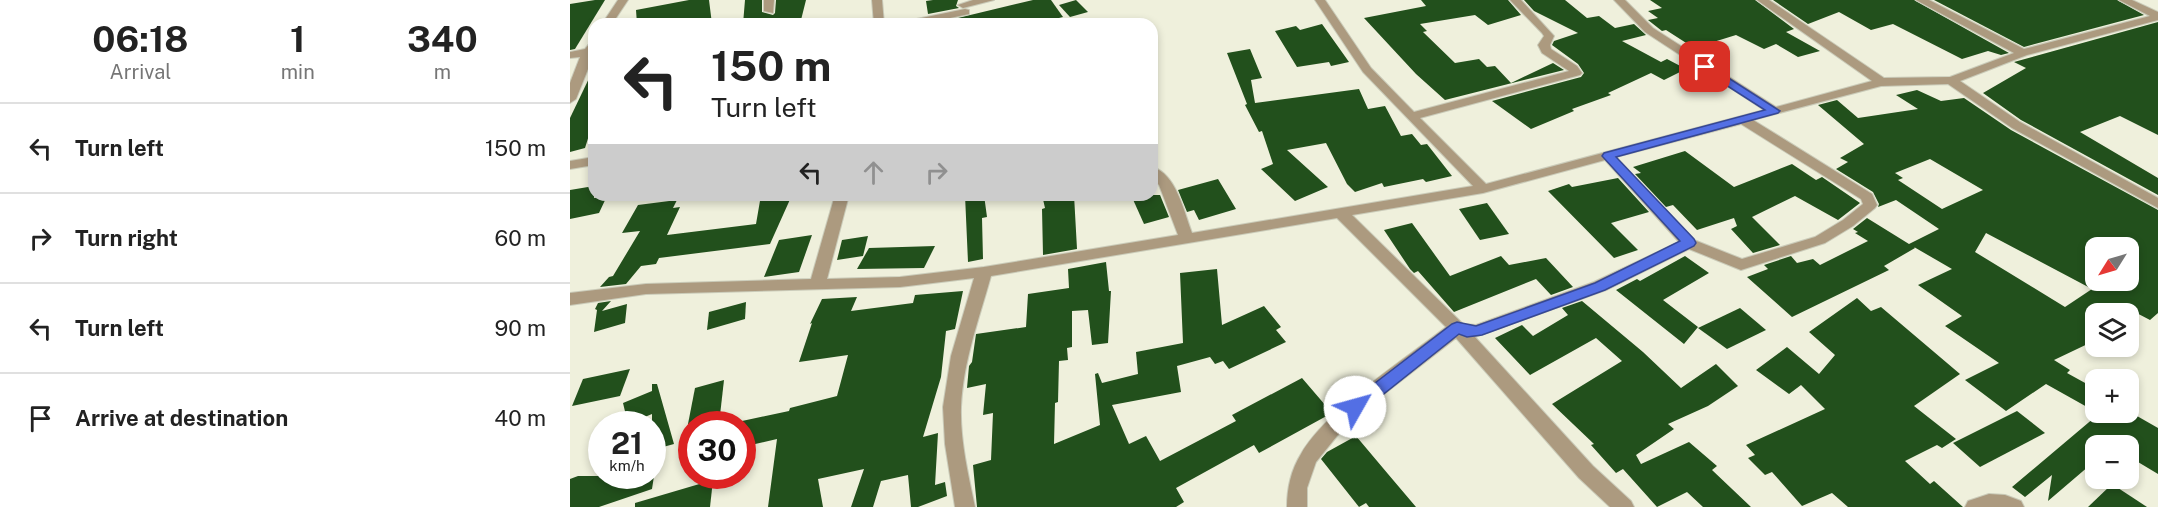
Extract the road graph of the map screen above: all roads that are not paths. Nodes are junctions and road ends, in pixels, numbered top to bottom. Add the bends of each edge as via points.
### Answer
1 (623, 0) edge
2 (877, 0) edge
3 (989, 0) edge
4 (1320, 0) edge
5 (1515, 0) edge
6 (1619, 0) edge
7 (1761, 0) edge
8 (1921, 0) edge
9 (2124, 0) edge
10 (963, 6) edge
11 (2158, 16) edge
12 (611, 18) edge
13 (878, 18) edge
14 (926, 18) edge
15 (2023, 53) junction
16 (570, 55) edge
17 (588, 56) edge
18 (588, 60) edge
19 (1951, 80) junction
20 (1881, 82) junction
21 (573, 87) edge
22 (570, 99) edge
23 (1774, 111) junction
24 (1412, 116) junction
25 (1742, 119) junction
26 (1608, 156) junction
27 (588, 162) edge
28 (570, 165) edge
29 (1158, 177) edge
30 (1483, 189) junction
31 (840, 201) edge
32 (2158, 204) edge
33 (1341, 213) junction
34 (1187, 238) junction
35 (1689, 243) junction
36 (984, 272) junction
37 (818, 283) junction
38 (570, 299) edge
39 (1457, 328) junction
40 (965, 507) edge
41 (1297, 507) edge
42 (1624, 507) edge
43 (1975, 507) edge
44 (2014, 507) edge

1 - 12 street
2 - 13 street
3 - 10 street
4 - 24 street via 1367,70
5 - 24 street via 1546,31 1546,51 1576,73
6 - 23 street via 1649,30
7 - 20 street
8 - 15 street
9 - 11 street
10 - 14 street
11 - 15 street
15 - 19 street
16 - 17 street
18 - 21 street
19 - 20 street
19 - 32 street via 2025,131
20 - 23 street
21 - 22 street
23 - 25 street
24 - 30 street
25 - 26 street
25 - 35 street via 1867,197 1870,205 1820,240 1741,265
26 - 30 street
26 - 35 street
27 - 28 street
29 - 34 street via 1165,183
30 - 33 street
31 - 37 street
33 - 34 street
33 - 39 street
34 - 36 street
35 - 39 street via 1600,286 1477,331
36 - 37 street via 900,282
36 - 40 street via 955,378 952,407 954,448
37 - 38 street via 646,289
39 - 41 street via 1355,407 1331,431 1308,458 1297,488
39 - 42 street via 1586,472
43 - 44 street via 1982,503 2007,503

